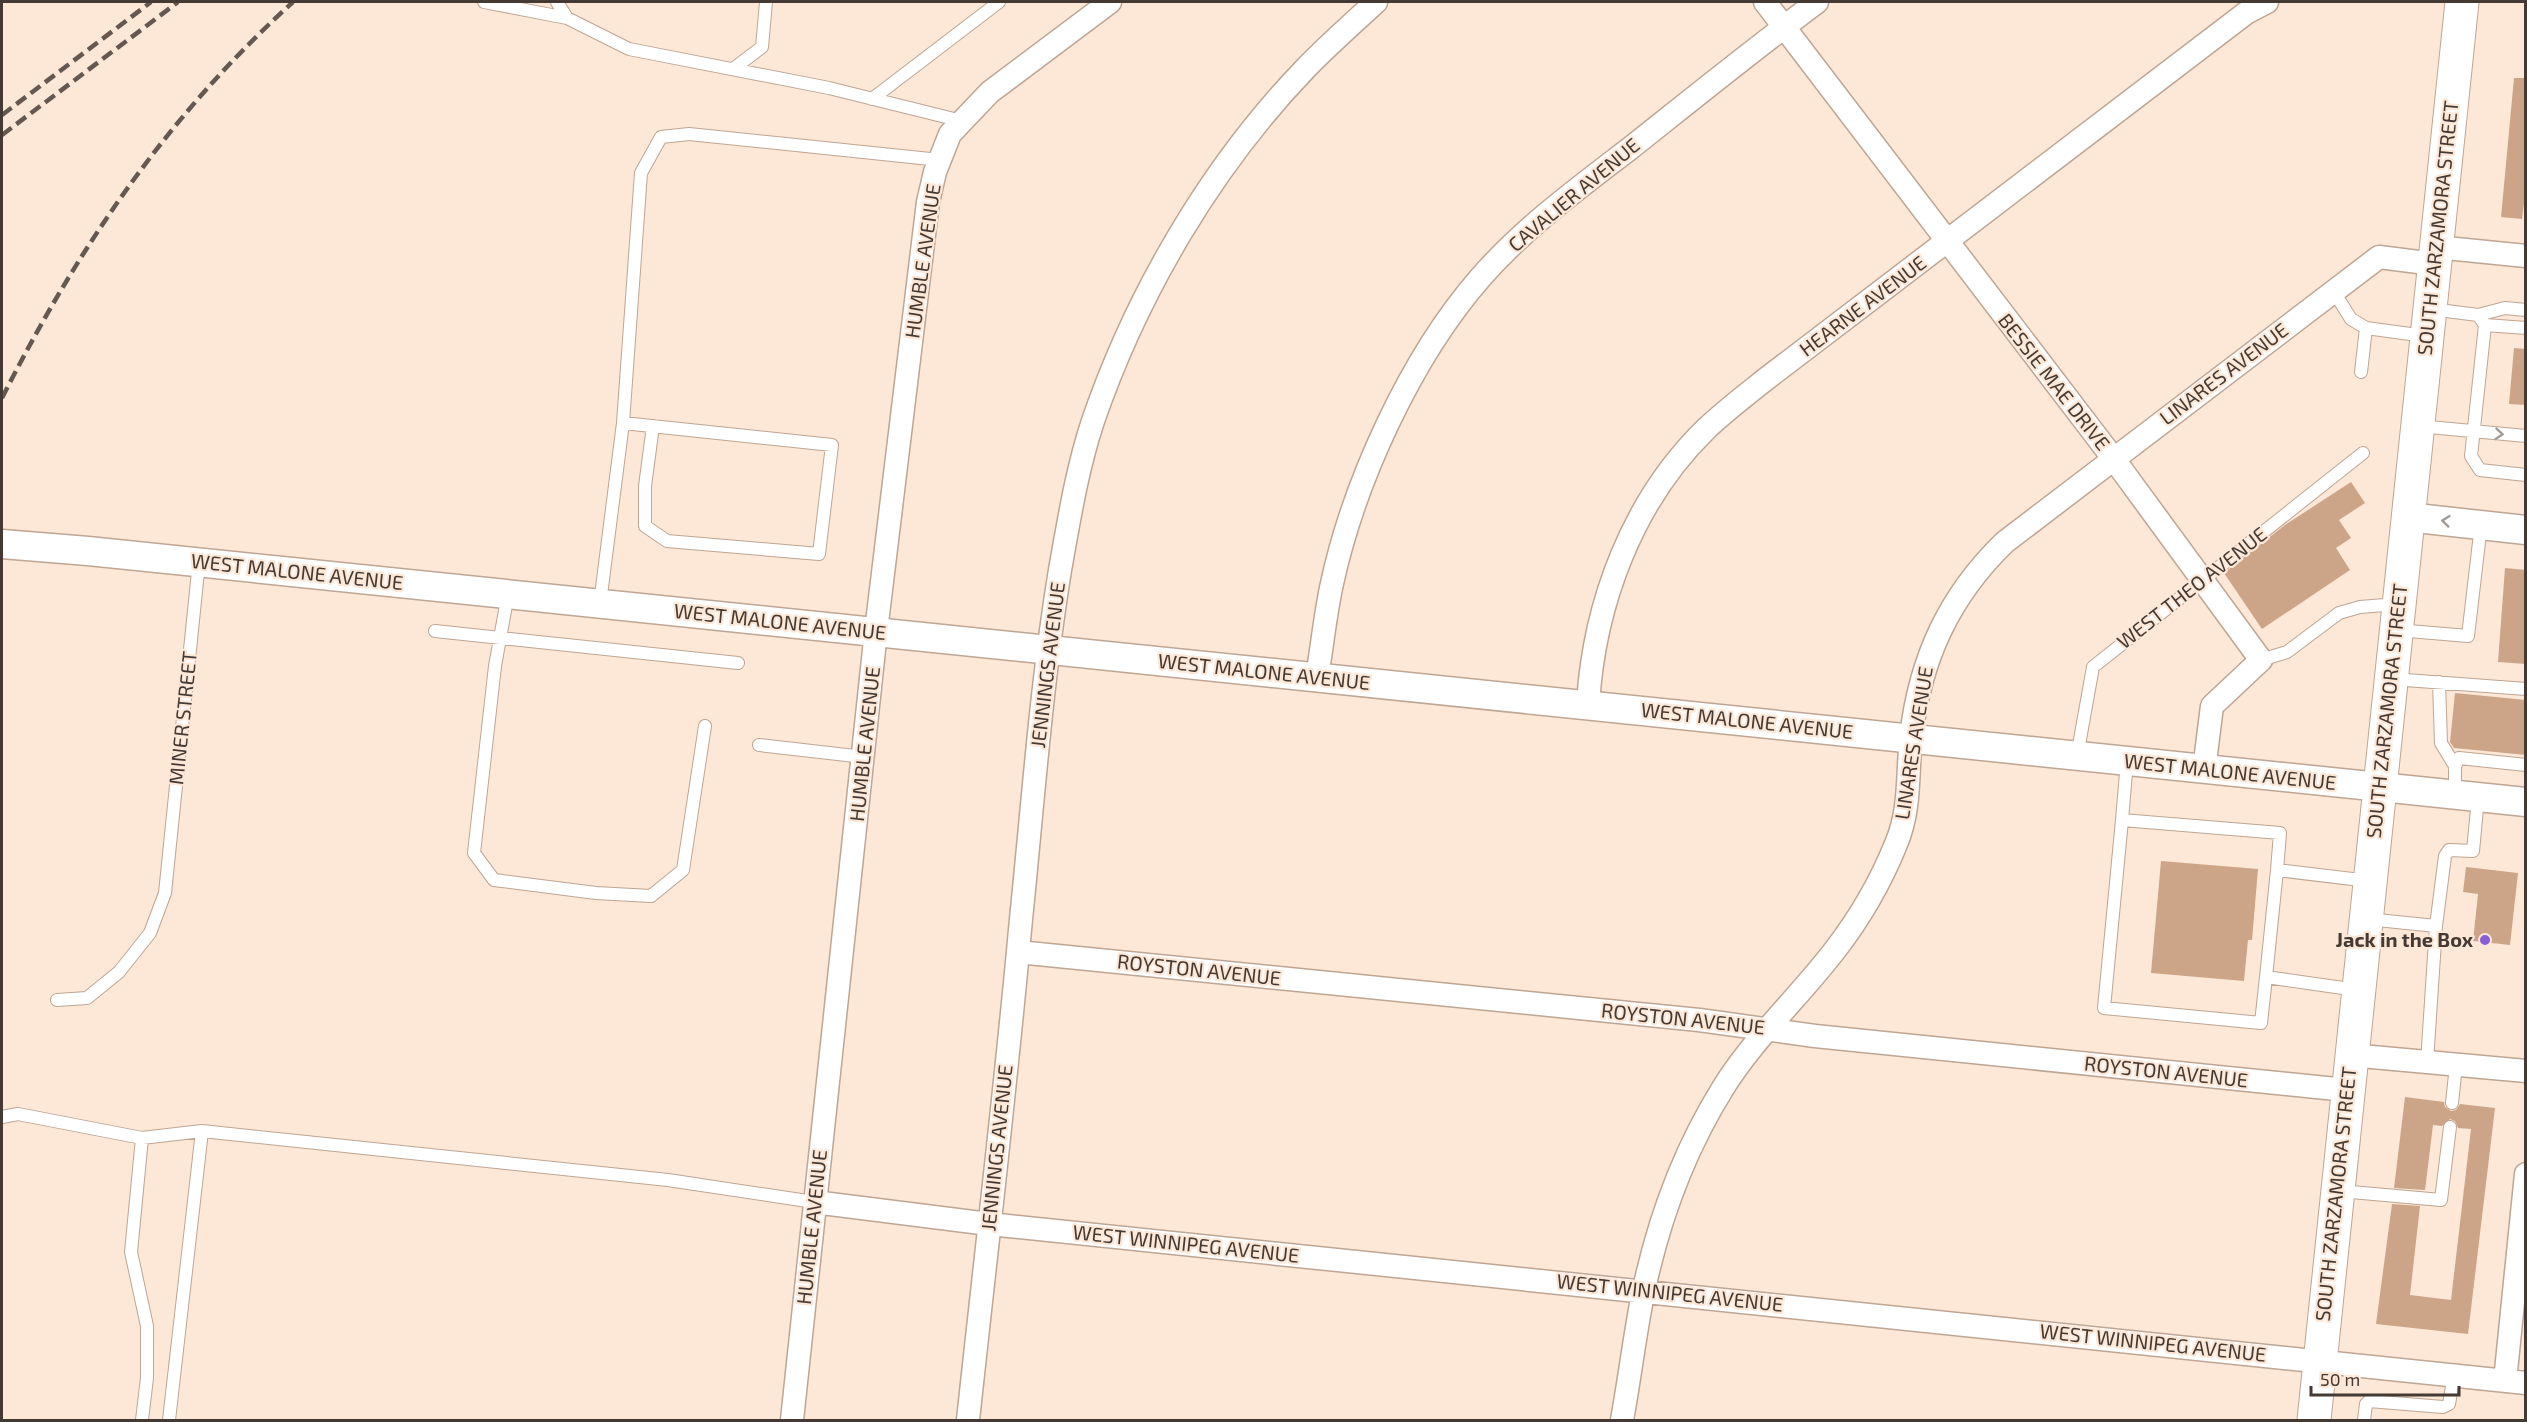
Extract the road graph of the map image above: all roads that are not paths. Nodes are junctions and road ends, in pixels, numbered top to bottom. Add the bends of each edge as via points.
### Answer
1 (484, 2) edge
2 (557, 2) edge
3 (766, 2) edge
4 (999, 2) edge
5 (1110, 2) edge
6 (1376, 2) edge
7 (1765, 2) edge
8 (1817, 2) edge
9 (2267, 2) edge
10 (2462, 2) edge
11 (567, 18) junction
12 (1784, 27) junction
13 (733, 69) junction
14 (872, 99) junction
15 (962, 121) junction
16 (940, 160) junction
17 (1947, 243) junction
18 (2435, 256) junction
19 (2526, 256) edge
20 (2334, 292) junction
21 (2526, 310) edge
22 (2481, 320) junction
23 (2428, 323) junction
24 (2366, 328) junction
25 (2526, 328) edge
26 (2361, 372) dead end
27 (623, 423) junction
28 (653, 426) junction
29 (2417, 426) junction
30 (2473, 432) junction
31 (2526, 436) edge
32 (2363, 453) dead end
33 (2113, 458) junction
34 (2526, 475) edge
35 (2407, 517) junction
36 (2481, 525) junction
37 (2526, 530) edge
38 (2, 544) edge
39 (199, 562) junction
40 (2202, 580) junction
41 (508, 594) junction
42 (600, 603) junction
43 (2397, 617) junction
44 (435, 631) dead end
45 (876, 631) junction
46 (500, 638) junction
47 (1047, 650) junction
48 (2261, 660) junction
49 (738, 663) dead end
50 (1317, 677) junction
51 (2391, 679) junction
52 (2439, 682) junction
53 (2526, 688) edge
54 (1588, 704) junction
55 (705, 726) dead end
56 (1911, 738) junction
57 (759, 745) dead end
58 (2077, 756) junction
59 (864, 757) junction
60 (2127, 761) junction
61 (2526, 765) edge
62 (2455, 766) junction
63 (2204, 770) junction
64 (2380, 788) junction
65 (2467, 796) junction
66 (2526, 802) edge
67 (2122, 820) junction
68 (2277, 870) junction
69 (2370, 881) junction
70 (2365, 919) junction
71 (2436, 926) junction
72 (1018, 952) junction
73 (2266, 977) junction
74 (2357, 990) junction
75 (57, 1000) dead end
76 (1768, 1028) junction
77 (2350, 1055) junction
78 (2427, 1062) junction
79 (2456, 1065) junction
80 (2526, 1071) edge
81 (2346, 1090) junction
82 (2452, 1103) dead end
83 (2, 1117) edge
84 (2450, 1127) dead end
85 (202, 1131) junction
86 (142, 1138) junction
87 (2526, 1174) edge
88 (2336, 1191) junction
89 (814, 1202) junction
90 (989, 1224) junction
91 (1644, 1291) junction
92 (2320, 1361) junction
93 (2454, 1375) junction
94 (2515, 1382) edge
95 (142, 1420) edge
96 (169, 1420) edge
97 (792, 1420) edge
98 (968, 1420) edge
99 (1622, 1420) edge
100 (2315, 1420) edge
101 (2364, 1420) edge

1 - 11 lane
2 - 11 lane
3 - 13 lane via 762,47
4 - 14 lane
5 - 15 street, HUMBLE AVENUE via 990,92
6 - 47 street, JENNINGS AVENUE via 1303,72 1237,150 1180,236 1131,327 1093,422 1071,504
7 - 12 street, BESSIE MAE DRIVE
8 - 12 street, CAVALIER AVENUE
9 - 17 street, HEARNE AVENUE via 2246,13
10 - 18 main road, SOUTH ZARZAMORA STREET
11 - 13 lane via 629,49
12 - 17 street, BESSIE MAE DRIVE
12 - 50 street, CAVALIER AVENUE via 1540,219 1481,277 1446,323 1374,453 1349,519 1331,588
13 - 14 lane
14 - 15 lane
15 - 16 street, HUMBLE AVENUE via 950,134
16 - 27 lane via 689,135 661,137 641,173
16 - 45 street, HUMBLE AVENUE via 928,202
17 - 33 street, BESSIE MAE DRIVE
17 - 54 street, HEARNE AVENUE via 1729,408 1671,470 1651,499 1612,578 1592,663
18 - 19 street, LINARES AVENUE
18 - 20 street, LINARES AVENUE via 2379,257
18 - 23 main road, SOUTH ZARZAMORA STREET
20 - 24 lane via 2351,319
20 - 33 street, LINARES AVENUE
21 - 22 lane via 2505,308
22 - 23 lane
22 - 25 lane
22 - 30 lane
23 - 24 lane
23 - 29 main road, SOUTH ZARZAMORA STREET
24 - 26 lane
27 - 28 lane
27 - 42 lane
28 - 28 lane via 832,445 819,554 667,541 645,526 645,486
29 - 30 lane
29 - 35 main road, SOUTH ZARZAMORA STREET
30 -> 31 lane
30 - 34 lane via 2471,456 2480,470
32 - 40 lane, WEST THEO AVENUE
33 - 40 street, BESSIE MAE DRIVE
33 - 56 street, LINARES AVENUE via 2006,542 1967,584 1937,633 1927,660
36 -> 35 street
35 - 43 main road, SOUTH ZARZAMORA STREET
36 - 37 street
36 - 43 lane via 2468,636
38 - 39 street, WEST MALONE AVENUE
39 - 41 street, WEST MALONE AVENUE
39 - 75 lane, MINER STREET via 165,893 150,933 119,972 87,998
40 - 48 street, BESSIE MAE DRIVE
40 - 58 lane, WEST THEO AVENUE via 2093,667
41 - 42 street, WEST MALONE AVENUE
41 - 46 lane
42 - 45 street, WEST MALONE AVENUE
43 - 48 lane via 2360,607 2339,613 2287,652
43 - 51 main road, SOUTH ZARZAMORA STREET
44 - 46 lane
45 - 47 street, WEST MALONE AVENUE
45 - 59 street, HUMBLE AVENUE
46 - 49 lane
46 - 55 lane via 474,853 494,880 651,896 683,870
47 - 50 street, WEST MALONE AVENUE
47 - 72 street, JENNINGS AVENUE
48 - 63 street via 2212,706
50 - 54 street, WEST MALONE AVENUE
51 - 52 lane
51 - 64 main road, SOUTH ZARZAMORA STREET
52 - 53 lane
52 - 62 lane via 2441,743
54 - 56 street, WEST MALONE AVENUE
56 - 58 street, WEST MALONE AVENUE
56 - 76 street, LINARES AVENUE via 1905,818 1892,852 1859,915 1835,950
57 - 59 lane
58 - 60 street, WEST MALONE AVENUE
59 - 89 street, HUMBLE AVENUE
60 - 63 street, WEST MALONE AVENUE
60 - 67 lane
61 - 62 lane via 2459,758
62 - 65 lane
63 - 64 street, WEST MALONE AVENUE
64 - 65 street, WEST MALONE AVENUE
64 - 69 main road, SOUTH ZARZAMORA STREET
65 - 66 street, WEST MALONE AVENUE
65 - 71 lane via 2473,851 2449,850 2445,856
67 - 68 lane via 2280,833
67 - 73 lane via 2104,1008 2261,1023
68 - 69 lane
68 - 73 lane
69 - 70 main road, SOUTH ZARZAMORA STREET
70 - 71 lane
70 - 74 main road, SOUTH ZARZAMORA STREET
71 - 78 lane
72 - 76 street, ROYSTON AVENUE
72 - 90 street, JENNINGS AVENUE
73 - 74 lane
74 - 77 main road, SOUTH ZARZAMORA STREET
76 - 81 street, ROYSTON AVENUE
76 - 91 street, LINARES AVENUE via 1723,1088 1692,1146 1666,1208
77 - 78 street
77 - 81 main road, SOUTH ZARZAMORA STREET
78 - 79 street
79 - 80 street
79 - 82 lane
81 - 88 main road, SOUTH ZARZAMORA STREET
83 - 86 lane via 18,1114
84 - 88 lane via 2441,1200
85 - 86 lane
85 - 89 lane via 668,1180
85 - 96 lane
86 - 95 lane via 131,1251 147,1326
87 - 94 street
88 - 92 main road, SOUTH ZARZAMORA STREET
89 - 90 street, WEST WINNIPEG AVENUE
89 - 97 street, HUMBLE AVENUE
90 - 91 street, WEST WINNIPEG AVENUE
90 - 98 street, JENNINGS AVENUE
91 - 92 street, WEST WINNIPEG AVENUE
91 - 99 street, LINARES AVENUE
92 - 93 street, WEST WINNIPEG AVENUE
92 - 100 main road, SOUTH ZARZAMORA STREET
93 - 94 street, WEST WINNIPEG AVENUE
93 - 101 lane via 2449,1404 2443,1407 2369,1401

